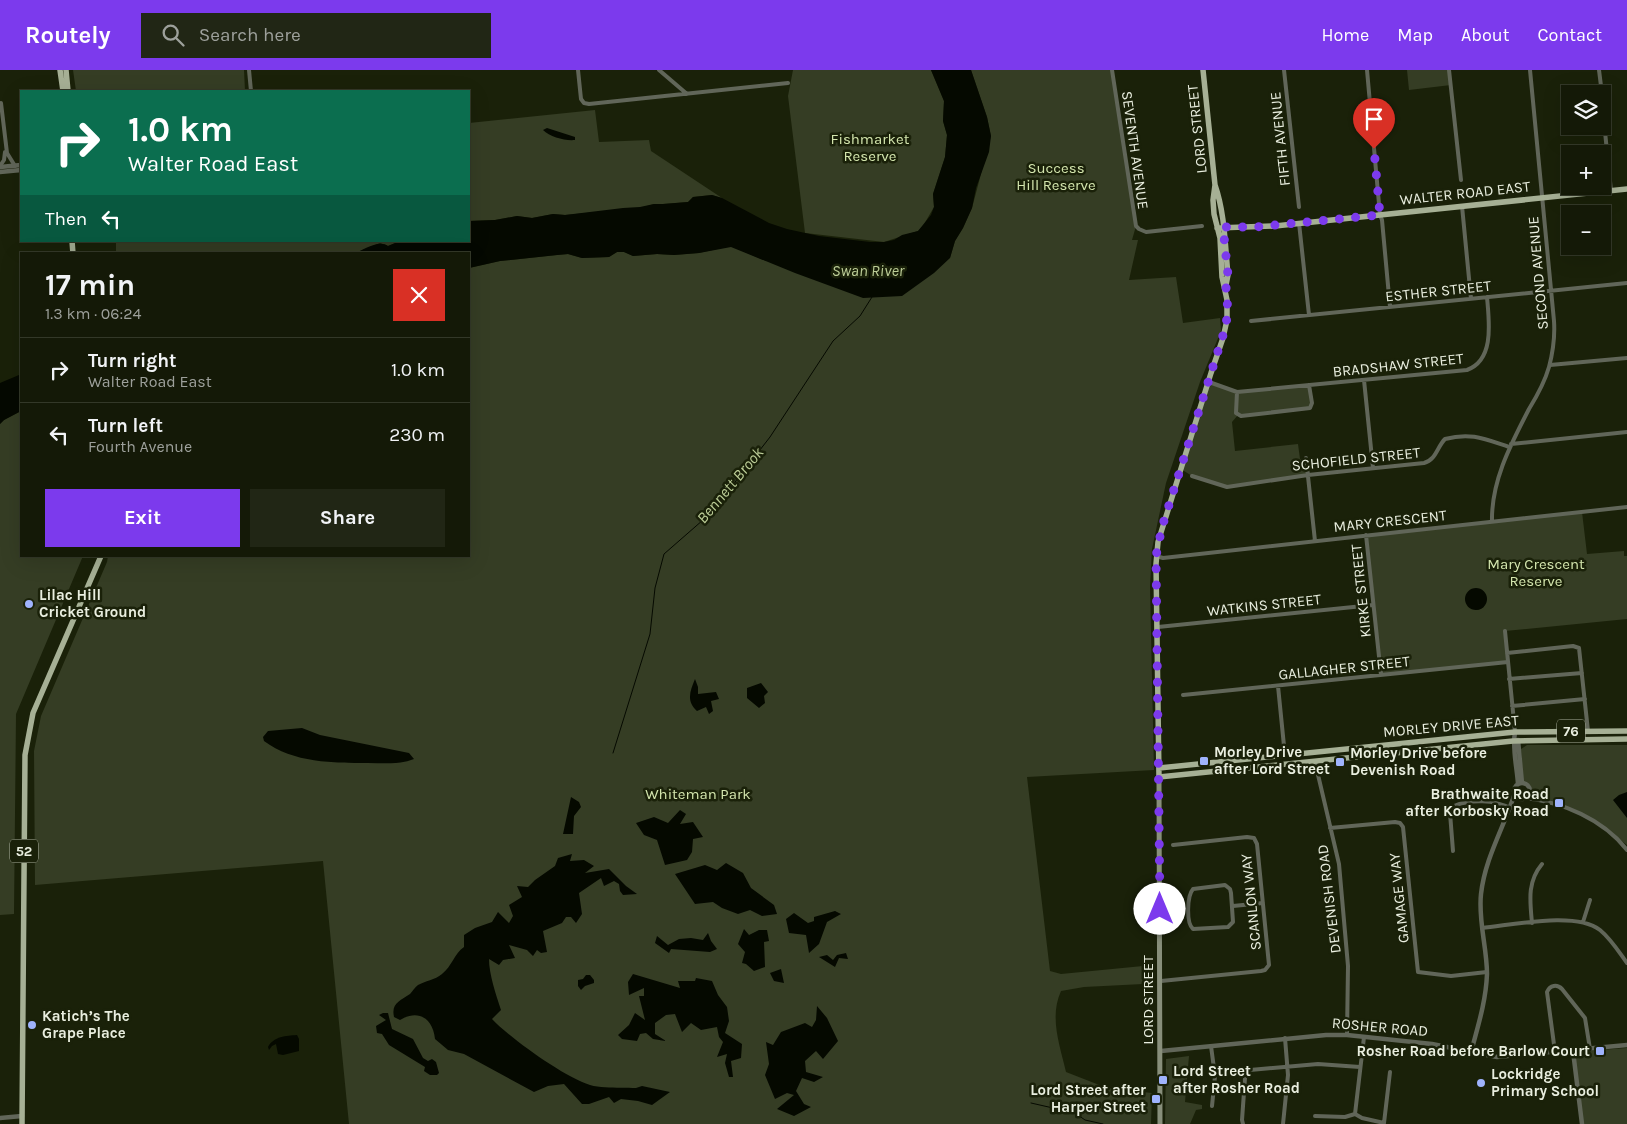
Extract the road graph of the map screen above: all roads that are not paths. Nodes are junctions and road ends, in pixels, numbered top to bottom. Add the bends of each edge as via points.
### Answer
1 (60, 70) edge
2 (66, 70) edge
3 (249, 70) edge
4 (578, 70) edge
5 (659, 70) edge
6 (1112, 70) edge
7 (1203, 70) edge
8 (1284, 70) edge
9 (1367, 70) edge
10 (1449, 70) edge
11 (1530, 70) edge
12 (1599, 70) edge
13 (788, 83) dead end
14 (1601, 85) edge
15 (63, 90) edge
16 (68, 90) edge
17 (251, 90) edge
18 (687, 94) junction
19 (1, 103) edge
20 (5, 148) junction
21 (20, 165) edge
22 (0, 166) edge
23 (15, 166) junction
24 (20, 170) edge
25 (0, 172) edge
26 (1461, 180) dead end
27 (1627, 189) edge
28 (1611, 191) edge
29 (1572, 195) edge
30 (1542, 198) junction
31 (1298, 206) dead end
32 (1462, 206) junction
33 (1380, 215) junction
34 (1299, 223) junction
35 (1202, 226) dead end
36 (1220, 228) junction
37 (1627, 283) edge
38 (1551, 291) junction
39 (1486, 297) junction
40 (1471, 299) junction
41 (1390, 307) junction
42 (1309, 315) junction
43 (1251, 321) dead end
44 (1627, 358) edge
45 (1550, 366) junction
46 (1364, 380) junction
47 (1209, 382) junction
48 (1309, 385) junction
49 (1237, 392) junction
50 (1627, 432) edge
51 (1510, 446) junction
52 (1306, 458) dead end
53 (1373, 468) junction
54 (1308, 475) junction
55 (1192, 476) dead end
56 (1627, 507) edge
57 (1492, 522) junction
58 (1366, 535) junction
59 (1315, 541) junction
60 (1156, 556) junction
61 (101, 557) edge
62 (1373, 605) junction
63 (1158, 627) junction
64 (1505, 631) dead end
65 (1507, 653) junction
66 (1508, 662) junction
67 (1582, 672) junction
68 (1381, 675) junction
69 (1510, 679) junction
70 (1278, 686) junction
71 (1182, 695) dead end
72 (1585, 699) junction
73 (1512, 706) junction
74 (1588, 731) junction
75 (1627, 731) edge
76 (1515, 732) junction
77 (1627, 740) edge
78 (1516, 741) junction
79 (1285, 756) junction
80 (1315, 762) junction
81 (1159, 768) junction
82 (1159, 778) junction
83 (1520, 784) junction
84 (1515, 793) junction
85 (1530, 793) junction
86 (1524, 798) junction
87 (1536, 800) junction
88 (1511, 807) junction
89 (1330, 828) junction
90 (1173, 844) dead end
91 (1627, 850) edge
92 (1453, 851) dead end
93 (1542, 864) dead end
94 (1590, 900) dead end
95 (1263, 903) junction
96 (1233, 906) junction
97 (1583, 922) junction
98 (1532, 923) junction
99 (1482, 928) junction
100 (1627, 964) edge
101 (1487, 972) junction
102 (1161, 981) junction
103 (1347, 1036) junction
104 (1364, 1037) junction
105 (1285, 1038) junction
106 (1627, 1045) edge
107 (1211, 1046) junction
108 (1590, 1049) junction
109 (1160, 1051) junction
110 (1573, 1051) junction
111 (1471, 1052) junction
112 (1555, 1052) junction
113 (1288, 1066) junction
114 (1360, 1067) junction
115 (1390, 1072) dead end
116 (1212, 1106) dead end
117 (1355, 1114) junction
118 (22, 1116) junction
119 (1315, 1116) dead end
120 (0, 1118) edge
121 (22, 1124) edge
122 (1160, 1124) edge
123 (1243, 1124) edge
124 (1283, 1124) edge
125 (1582, 1124) edge

1 - 15 main road
2 - 16 main road
3 - 17 street
4 - 18 street via 584,103
5 - 18 street
6 - 35 street, SEVENTH AVENUE via 1136,226 1146,232
7 - 36 main road, LORD STREET via 1215,185 1220,199
8 - 31 street, FIFTH AVENUE
9 - 33 street
10 - 26 street
11 - 30 street, SECOND AVENUE
12 - 14 street
13 - 18 street
19 - 20 street
20 - 22 street
20 - 23 street
21 - 23 street
22 - 23 street
24 - 25 street
27 - 28 main road, WALTER ROAD EAST
29 - 30 main road, WALTER ROAD EAST
30 - 32 main road, WALTER ROAD EAST
30 - 38 street, SECOND AVENUE
32 - 33 main road, WALTER ROAD EAST
32 - 40 street
33 - 34 main road, WALTER ROAD EAST
33 - 41 street
34 - 36 main road, WALTER ROAD EAST
34 - 42 street
36 - 47 main road, LORD STREET via 1227,320
37 - 38 street, ESTHER STREET
38 - 39 street, ESTHER STREET
38 - 45 street, SECOND AVENUE via 1554,330
39 - 40 street, ESTHER STREET
39 - 46 street, BRADSHAW STREET via 1488,340 1482,361 1475,368
40 - 41 street, ESTHER STREET
41 - 42 street, ESTHER STREET
42 - 43 street, ESTHER STREET
44 - 45 street
45 - 51 street, SECOND AVENUE
46 - 48 street, BRADSHAW STREET
46 - 53 street
47 - 49 street, BRADSHAW STREET
47 - 60 main road, LORD STREET via 1162,527
48 - 49 street, BRADSHAW STREET
48 - 49 street via 1310,408 1241,416 1236,413
50 - 51 street
51 - 53 street, SCHOFIELD STREET via 1475,436 1448,438 1442,441 1428,462
51 - 57 street, SECOND AVENUE via 1497,483
52 - 54 street
53 - 54 street, SCHOFIELD STREET
54 - 55 street, SCHOFIELD STREET via 1227,487
54 - 59 street
56 - 57 street, MARY CRESCENT
57 - 58 street, MARY CRESCENT
58 - 59 street, MARY CRESCENT
58 - 62 street, KIRKE STREET
59 - 60 street, MARY CRESCENT via 1163,558
60 - 63 main road, LORD STREET
61 - 118 main road, 52 via 33,713 25,755
62 - 63 street, WATKINS STREET
62 - 68 street, KIRKE STREET
63 - 81 main road, LORD STREET
64 - 65 street
65 - 66 street
65 - 67 street via 1573,646 1580,650
66 - 68 street, GALLAGHER STREET
66 - 69 street
67 - 69 street
67 - 72 street
68 - 70 street, GALLAGHER STREET
69 - 73 street
70 - 71 street, GALLAGHER STREET
70 - 79 street
72 - 73 street
72 - 74 street
73 - 76 street
74 - 75 main road, MORLEY DRIVE EAST / 76
74 - 76 main road, MORLEY DRIVE EAST / 76
76 - 78 street
76 - 79 main road, MORLEY DRIVE EAST / 76
77 - 78 main road, MORLEY DRIVE EAST / 76
78 - 80 main road, MORLEY DRIVE EAST / 76
78 - 83 street
79 - 81 main road, MORLEY DRIVE EAST / 76
80 - 82 main road, MORLEY DRIVE EAST / 76
80 - 89 street, DEVENISH ROAD
81 - 82 main road, LORD STREET
82 - 102 main road, LORD STREET
83 - 84 street
83 - 85 street via 1529,786
84 - 86 street
84 - 88 street
85 - 86 street
85 - 87 street
86 - 87 street
86 - 88 street
87 - 91 street via 1582,814
88 - 92 street via 1490,801 1454,806 1450,813
88 - 99 street via 1483,880
89 - 101 street, GAMAGE WAY via 1400,823 1418,972 1451,976
89 - 103 street, DEVENISH ROAD via 1339,864 1348,966
90 - 95 street, SCANLON WAY via 1254,838
93 - 98 street via 1535,873 1530,891
94 - 97 street
95 - 96 street
95 - 102 street, SCANLON WAY via 1267,968
96 - 96 street via 1230,889 1225,885 1193,889 1189,896 1190,927 1197,930 1228,927 1233,922
97 - 98 street
97 - 100 street via 1608,938
98 - 99 street
99 - 101 street
101 - 111 street via 1483,1008
102 - 109 main road, LORD STREET
103 - 104 street, ROSHER ROAD
103 - 105 street, ROSHER ROAD
104 - 111 street, ROSHER ROAD via 1432,1044
104 - 114 street
105 - 107 street, ROSHER ROAD
105 - 113 street
106 - 108 street, ROSHER ROAD
107 - 109 street, ROSHER ROAD
107 - 116 street
108 - 110 street, ROSHER ROAD
108 - 112 street via 1585,1018 1562,989 1554,986 1547,992
109 - 122 main road, LORD STREET
110 - 112 street, ROSHER ROAD
110 - 125 street
111 - 112 street, ROSHER ROAD via 1497,1057
113 - 114 street
113 - 123 street via 1246,1073
113 - 124 street
114 - 117 street
115 - 117 street via 1384,1123
117 - 119 street via 1345,1118
118 - 120 street
118 - 121 main road, 52

